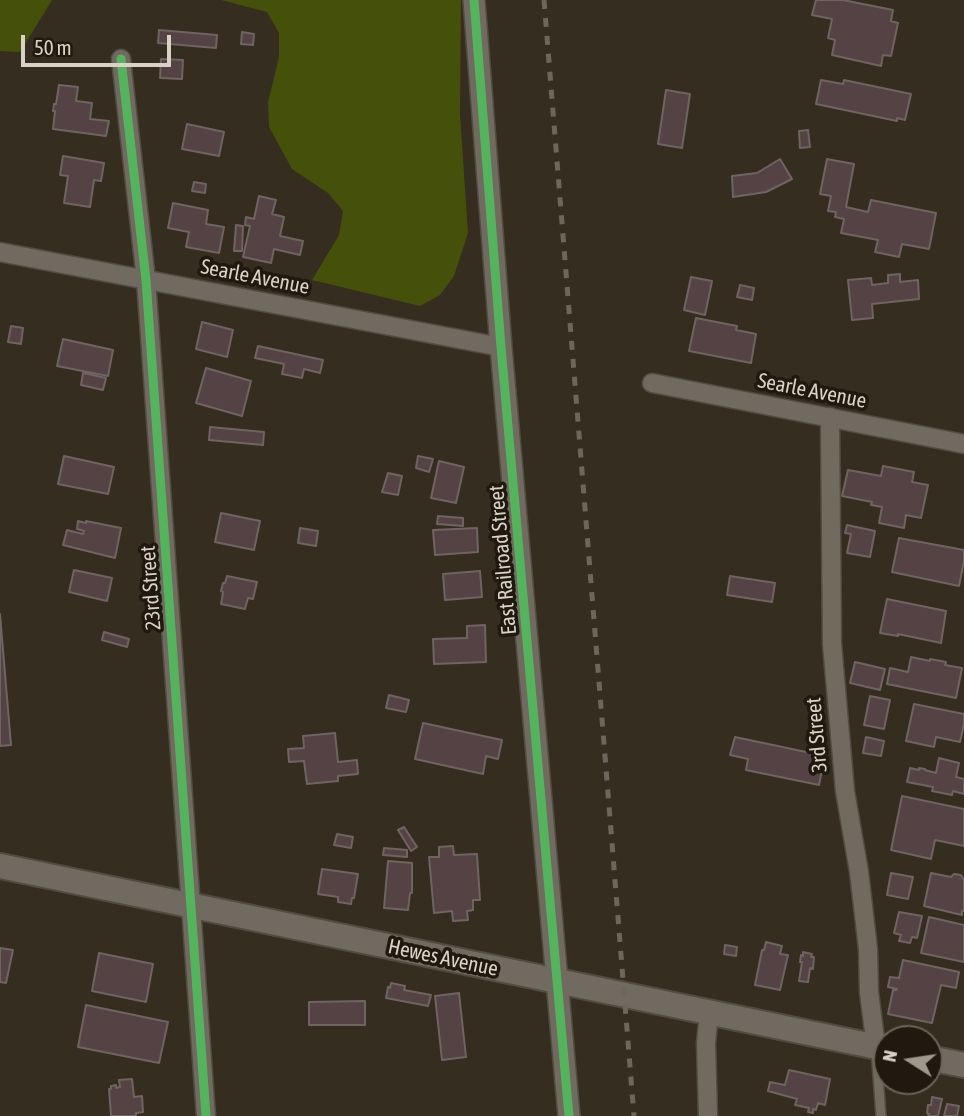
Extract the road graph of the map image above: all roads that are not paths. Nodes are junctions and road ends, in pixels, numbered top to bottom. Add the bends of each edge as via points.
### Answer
1 (474, 0) edge
2 (121, 59) dead end
3 (0, 252) edge
4 (146, 280) junction
5 (501, 347) junction
6 (652, 383) dead end
7 (830, 417) junction
8 (964, 444) edge
9 (0, 866) edge
10 (192, 906) junction
11 (558, 982) junction
12 (709, 1013) junction
13 (877, 1025) edge
14 (873, 1046) edge
15 (943, 1061) edge
16 (964, 1065) edge
17 (881, 1095) edge
18 (206, 1116) edge
19 (569, 1116) edge
20 (708, 1116) edge
21 (881, 1116) edge

1 - 5 street, East Railroad Street
2 - 4 street, 23rd Street
3 - 4 street, Searle Avenue
4 - 5 street, Searle Avenue
4 - 10 street, 23rd Street
5 - 11 street, East Railroad Street
6 - 7 street, Searle Avenue
7 - 8 street, Searle Avenue
7 - 13 street, 3rd Street via 832,644 845,792
9 - 10 main road, Hewes Avenue
10 - 11 main road, Hewes Avenue
10 - 18 street, 23rd Street
11 - 12 main road, Hewes Avenue
11 - 19 street, East Railroad Street
12 - 14 main road, Hewes Avenue
12 - 20 street
15 - 16 main road
17 - 21 lane

